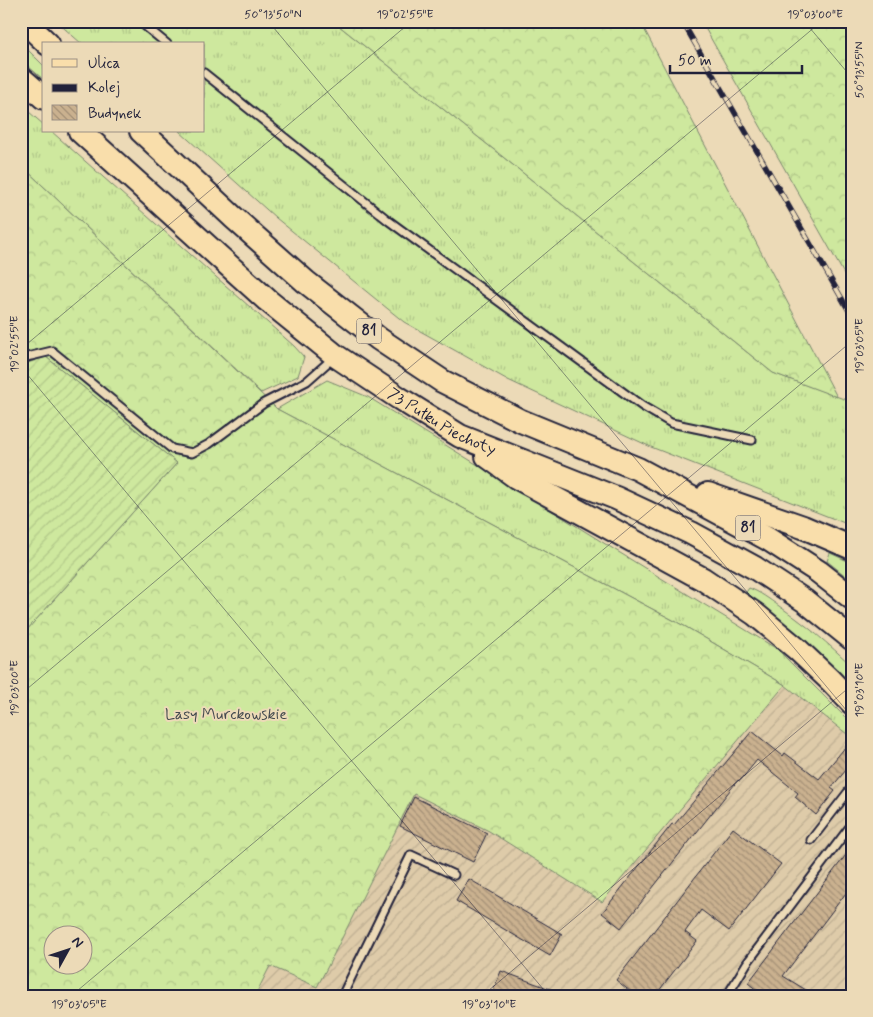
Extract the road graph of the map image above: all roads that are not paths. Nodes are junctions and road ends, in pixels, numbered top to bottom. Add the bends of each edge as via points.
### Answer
1 (24, 21) edge
2 (139, 21) edge
3 (46, 42) edge
4 (165, 42) edge
5 (205, 74) edge
6 (21, 78) edge
7 (42, 96) edge
8 (81, 132) edge
9 (142, 132) edge
10 (336, 356) junction
11 (21, 359) edge
12 (460, 436) junction
13 (752, 440) dead end
14 (638, 469) junction
15 (852, 548) edge
16 (852, 598) edge
17 (852, 639) edge
18 (852, 703) edge
19 (852, 788) edge
20 (852, 824) edge
21 (811, 840) dead end
22 (454, 875) dead end
23 (342, 996) edge
24 (727, 996) edge

1 - 3 main road
2 - 4 lane
5 - 13 lane via 388,221 642,406 671,423
6 - 7 main road
8 - 10 main road, 73 Pułku Piechoty / 81 via 267,300
9 - 14 main road, 73 Pułku Piechoty / 81 via 306,282 387,344 442,381 521,421
10 - 11 lane via 307,381 264,403 192,453 172,448 52,351
10 - 12 main road, 73 Pułku Piechoty / 81
12 - 17 main road, 73 Pułku Piechoty / 81 via 616,498 691,533 755,568 805,601
12 - 18 main road via 516,477 702,579 747,609 797,649
14 - 15 main road via 804,527
14 - 16 main road, 73 Pułku Piechoty / 81 via 768,539
19 - 21 lane
20 - 24 lane
22 - 23 lane via 411,855

